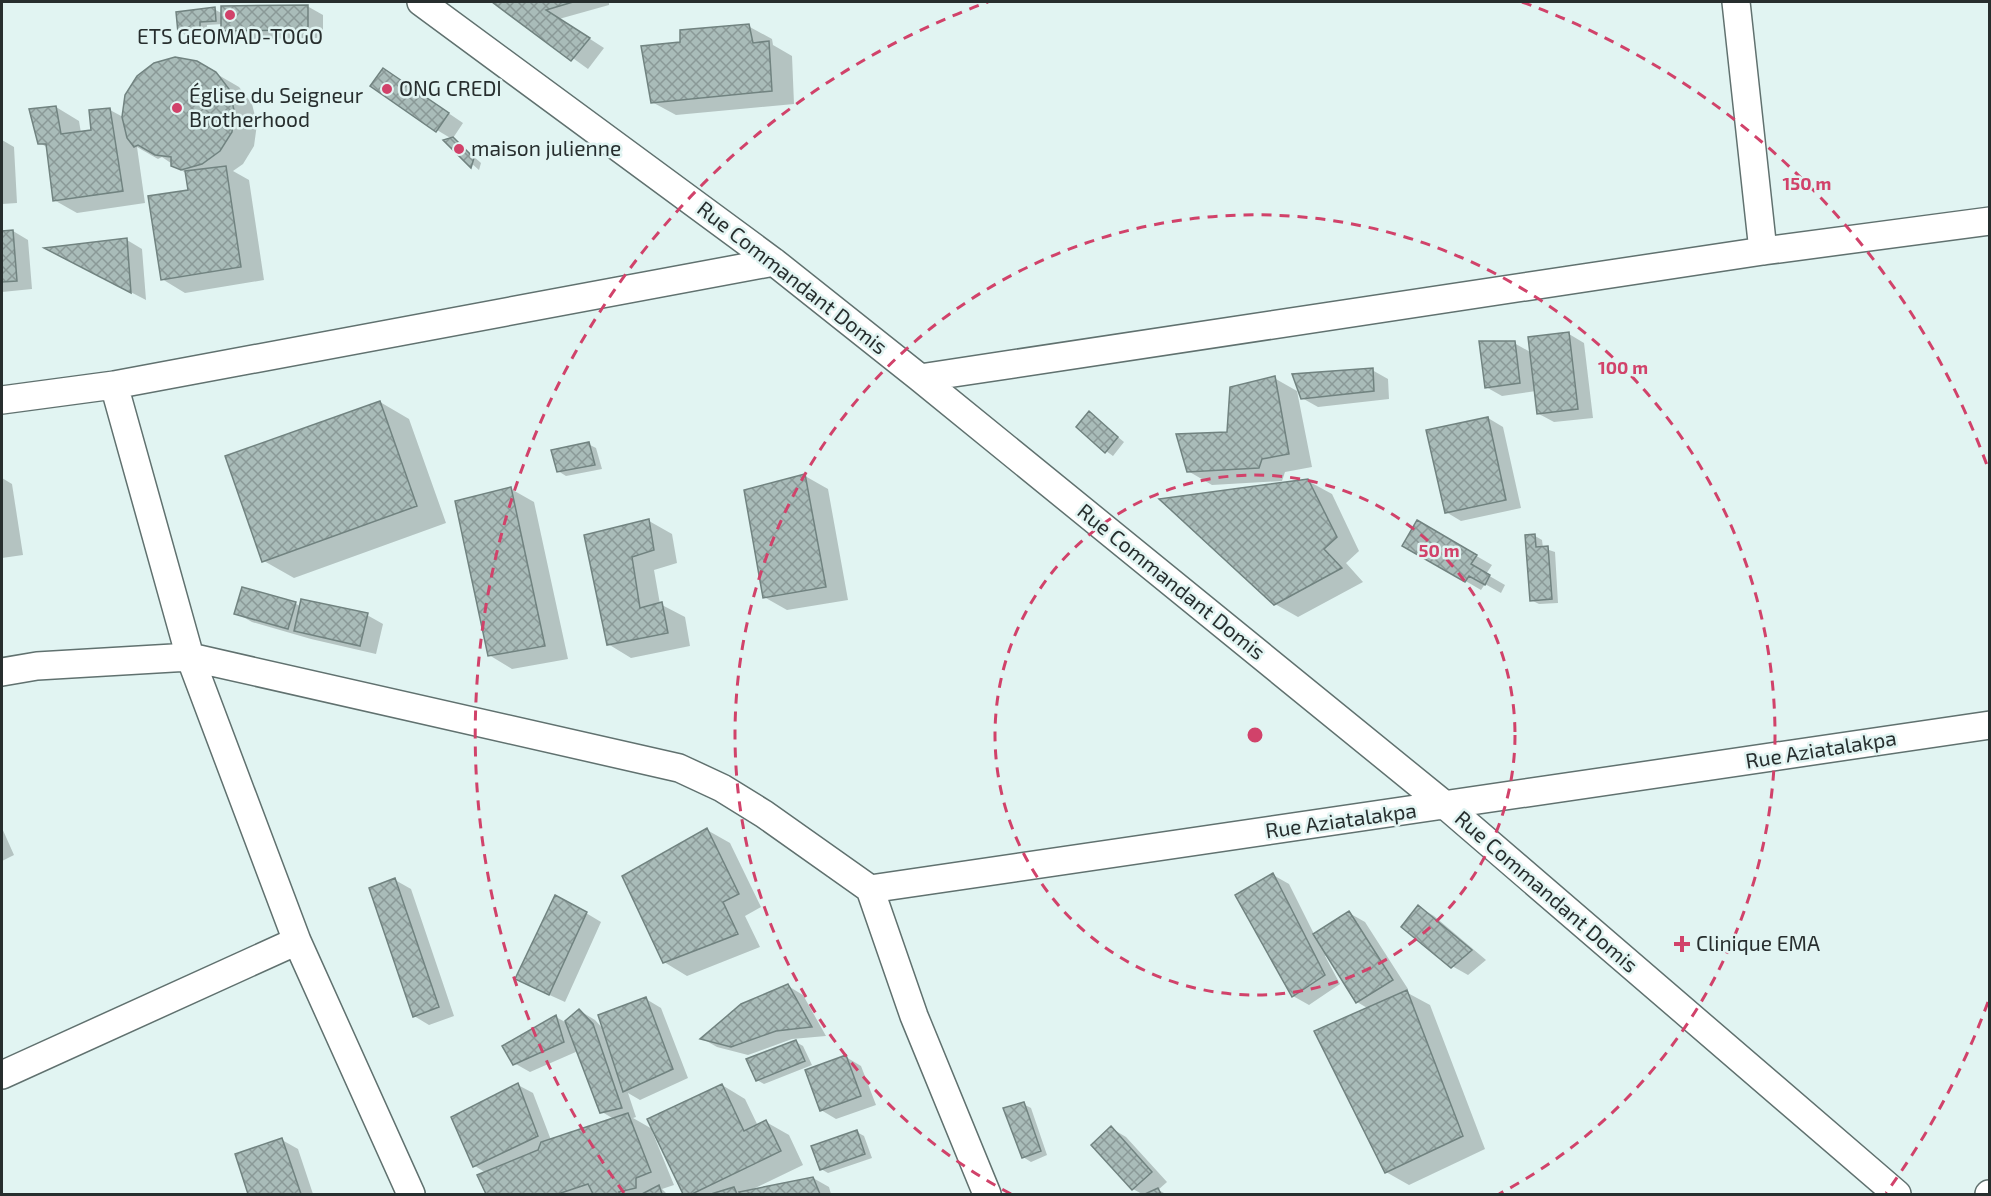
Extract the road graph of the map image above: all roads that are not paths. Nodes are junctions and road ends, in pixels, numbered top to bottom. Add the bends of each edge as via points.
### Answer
1 (421, 2) edge
2 (1736, 2) edge
3 (1989, 221) edge
4 (1763, 251) junction
5 (774, 262) junction
6 (920, 378) junction
7 (114, 385) junction
8 (2, 400) edge
9 (190, 657) junction
10 (2, 672) edge
11 (1989, 725) edge
12 (1446, 806) junction
13 (870, 889) junction
14 (297, 941) junction
15 (2, 1075) edge
16 (411, 1194) edge
17 (987, 1194) edge
18 (1897, 1194) edge

1 - 5 street, Rue Commandant Domis
2 - 4 street
3 - 4 street
4 - 6 street
5 - 6 street, Rue Commandant Domis
5 - 7 street
6 - 12 street, Rue Commandant Domis
7 - 8 street
7 - 9 street
9 - 10 street via 38,666
9 - 13 street via 679,768 764,814
9 - 14 street
11 - 12 street, Rue Aziatalakpa
12 - 13 street, Rue Aziatalakpa
12 - 18 street, Rue Commandant Domis
13 - 17 street via 914,1016
14 - 15 street
14 - 16 street

